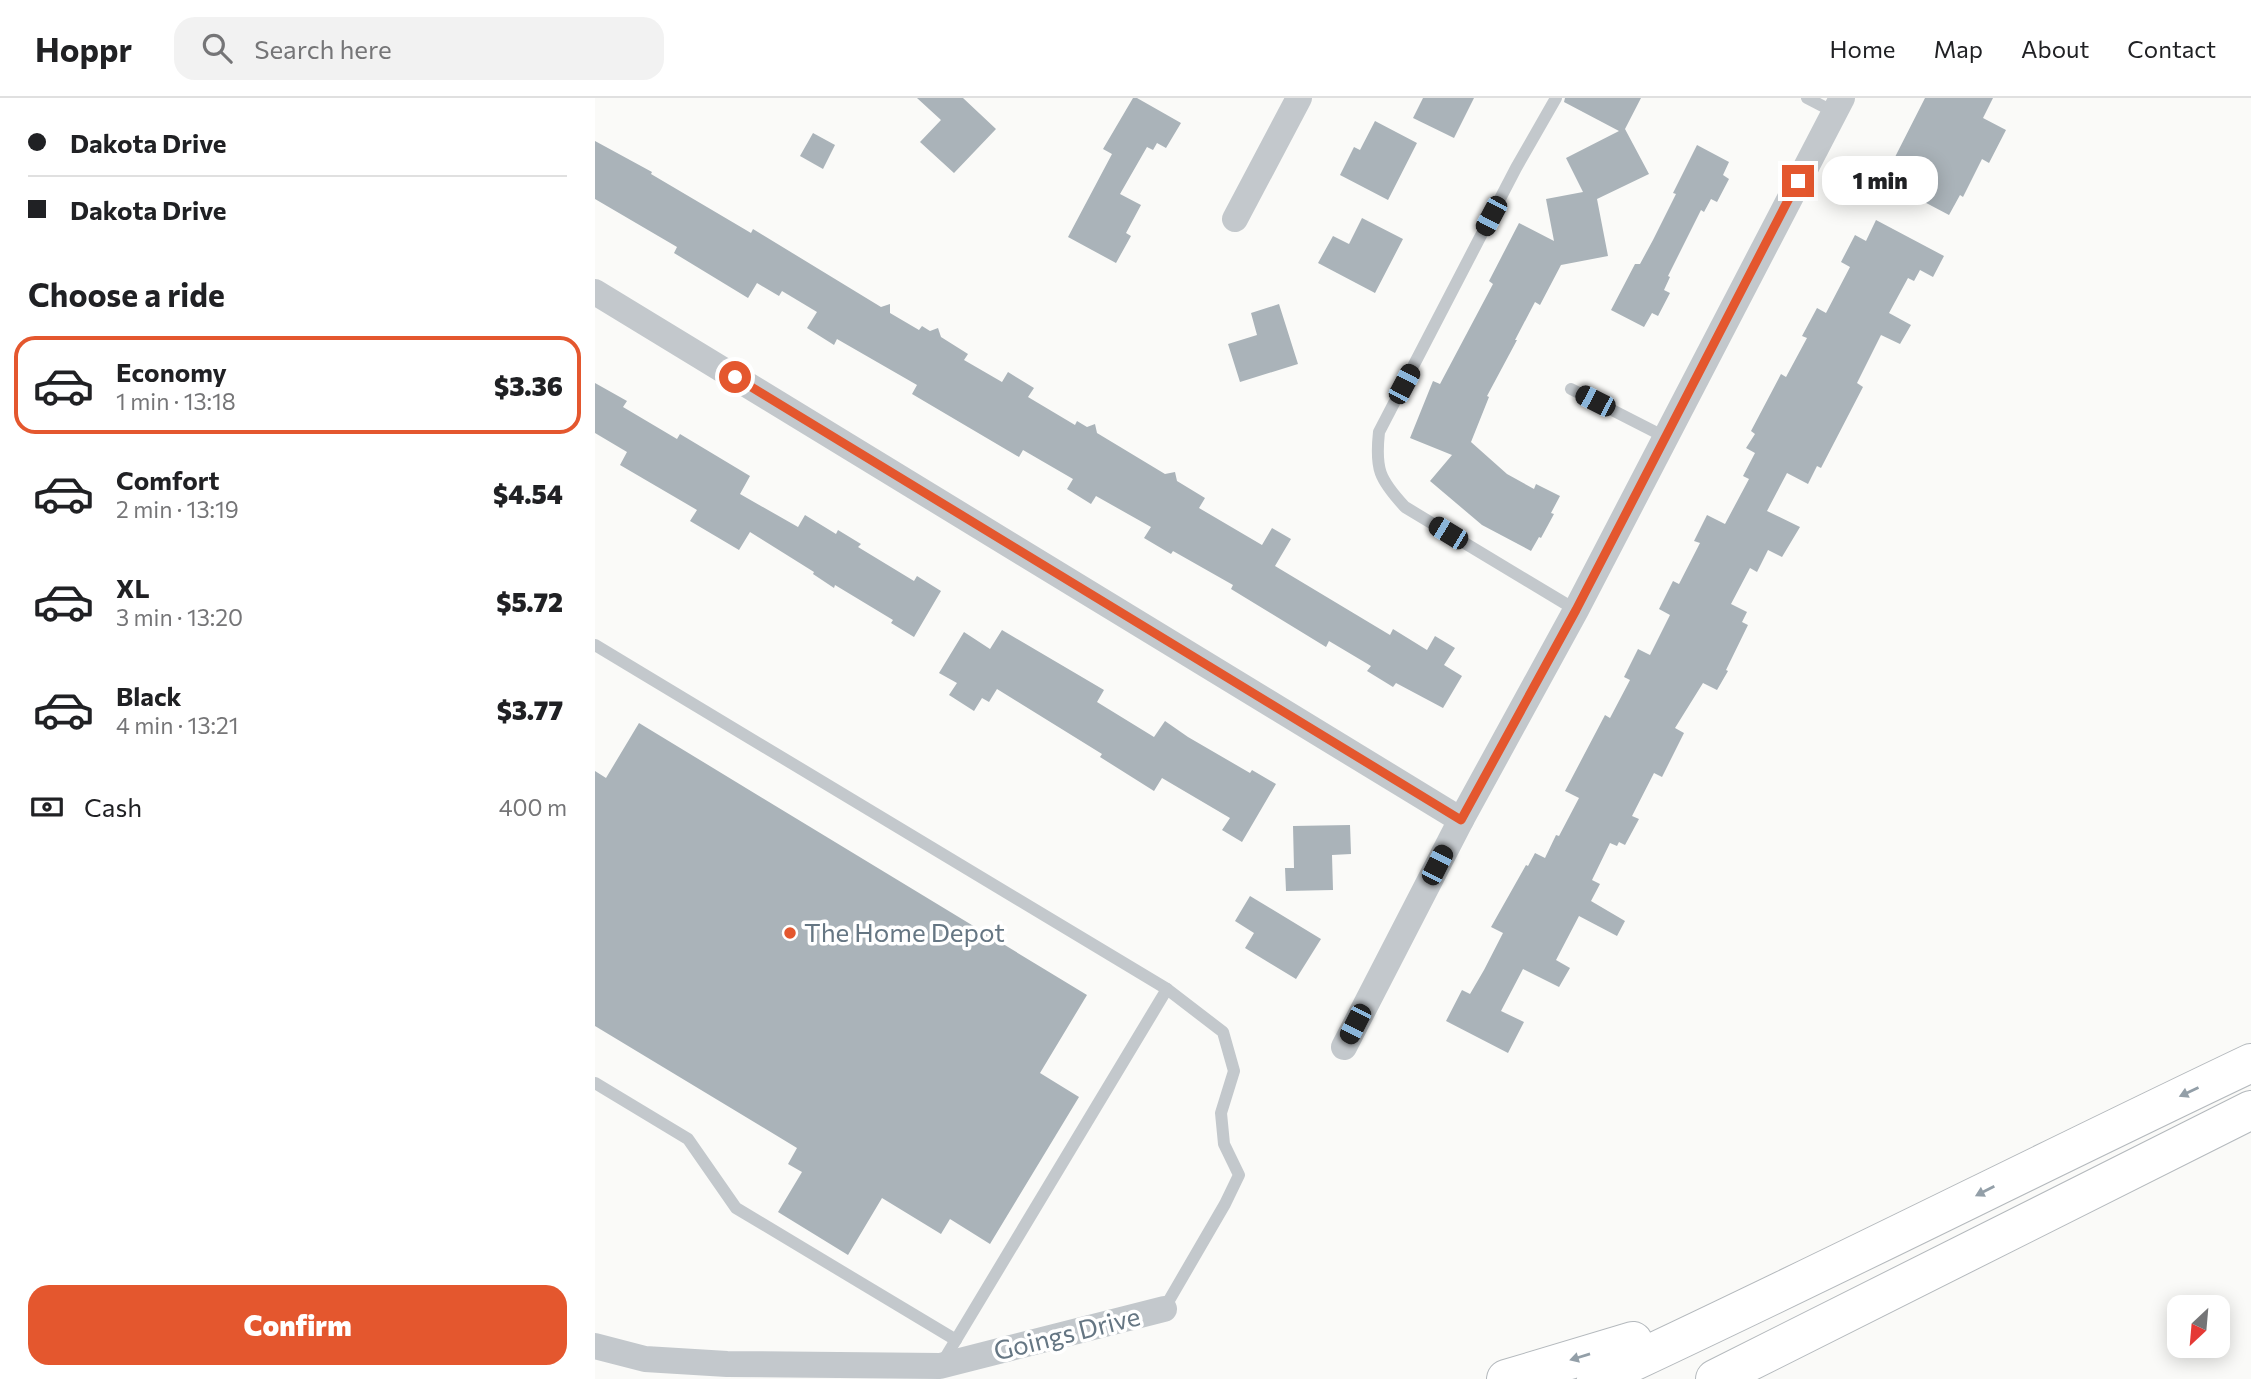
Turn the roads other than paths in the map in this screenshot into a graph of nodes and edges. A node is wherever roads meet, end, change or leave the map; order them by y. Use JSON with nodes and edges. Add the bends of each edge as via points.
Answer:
{"nodes":[{"id":1,"x":1299,"y":98,"type":"edge"},
{"id":2,"x":1556,"y":98,"type":"edge"},
{"id":3,"x":1807,"y":98,"type":"edge"},
{"id":4,"x":1838,"y":105,"type":"edge"},
{"id":5,"x":1235,"y":219,"type":"dead end"},
{"id":6,"x":595,"y":292,"type":"edge"},
{"id":7,"x":1571,"y":389,"type":"dead end"},
{"id":8,"x":1665,"y":437,"type":"junction"},
{"id":9,"x":1576,"y":610,"type":"junction"},
{"id":10,"x":595,"y":645,"type":"edge"},
{"id":11,"x":1461,"y":820,"type":"junction"},
{"id":12,"x":1167,"y":989,"type":"junction"},
{"id":13,"x":1343,"y":1047,"type":"dead end"},
{"id":14,"x":2251,"y":1063,"type":"edge"},
{"id":15,"x":595,"y":1083,"type":"edge"},
{"id":16,"x":2251,"y":1110,"type":"edge"},
{"id":17,"x":2251,"y":1122,"type":"edge"},
{"id":18,"x":1762,"y":1302,"type":"junction"},
{"id":19,"x":1164,"y":1309,"type":"joint"},
{"id":20,"x":956,"y":1340,"type":"junction"},
{"id":21,"x":595,"y":1346,"type":"edge"},
{"id":22,"x":940,"y":1366,"type":"junction"},
{"id":23,"x":1506,"y":1379,"type":"edge"},
{"id":24,"x":1596,"y":1379,"type":"edge"},
{"id":25,"x":1715,"y":1379,"type":"edge"},
{"id":26,"x":1768,"y":1379,"type":"edge"}],
"edges":[{"from":1,"to":5,"type":"street"},
{"from":2,"to":9,"type":"lane","via":[[1379,432],[1376,459],[1387,487],[1405,507]]},
{"from":3,"to":4,"type":"lane"},
{"from":4,"to":8,"type":"street"},
{"from":6,"to":11,"type":"street"},
{"from":7,"to":8,"type":"lane"},
{"from":8,"to":9,"type":"street"},
{"from":9,"to":11,"type":"street"},
{"from":10,"to":12,"type":"lane"},
{"from":11,"to":13,"type":"street"},
{"from":12,"to":19,"type":"lane","via":[[1223,1032],[1234,1071],[1221,1113],[1224,1144],[1239,1175]]},
{"from":12,"to":20,"type":"lane"},
{"from":14,"to":18,"type":"highway","one_way":true},
{"from":15,"to":20,"type":"lane","via":[[688,1139],[736,1208]]},
{"from":16,"to":25,"type":"highway"},
{"from":17,"to":26,"type":"highway"},
{"from":18,"to":23,"type":"highway","one_way":true},
{"from":18,"to":24,"type":"highway"},
{"from":19,"to":22,"type":"street","name":"Goings Drive"},
{"from":20,"to":22,"type":"lane"},
{"from":21,"to":22,"type":"street","name":"Goings Drive","via":[[645,1359],[727,1364]]}]}
